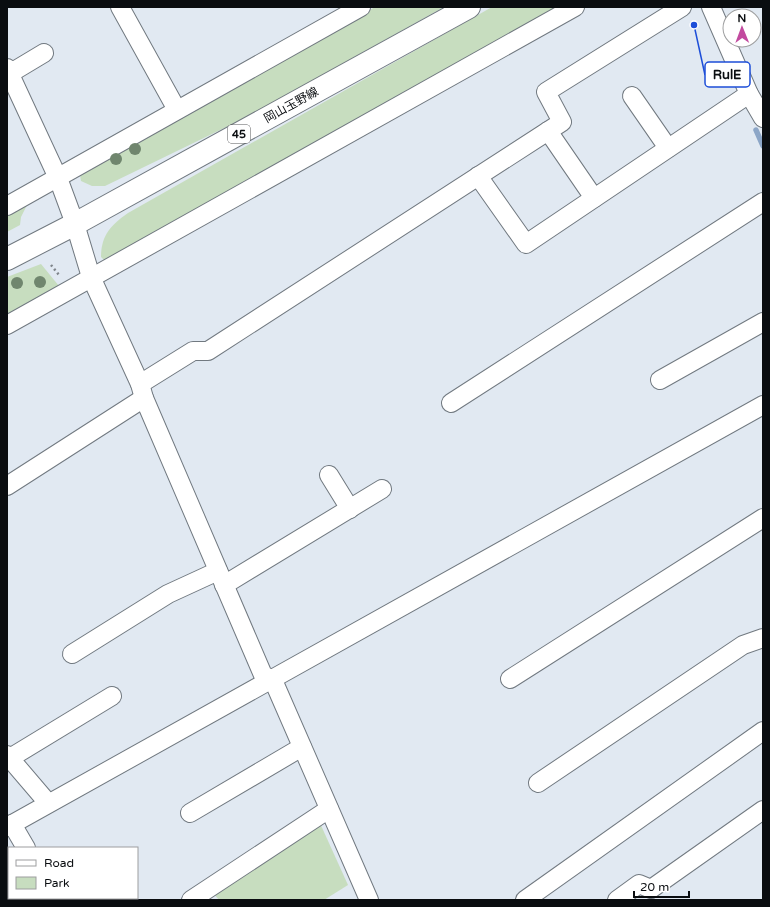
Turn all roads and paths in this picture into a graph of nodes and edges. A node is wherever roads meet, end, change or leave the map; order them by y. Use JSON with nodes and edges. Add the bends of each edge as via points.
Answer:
{"nodes":[{"id":1,"x":120,"y":7,"type":"edge"},
{"id":2,"x":361,"y":7,"type":"edge"},
{"id":3,"x":469,"y":7,"type":"edge"},
{"id":4,"x":575,"y":7,"type":"edge"},
{"id":5,"x":682,"y":7,"type":"edge"},
{"id":6,"x":711,"y":7,"type":"edge"},
{"id":7,"x":44,"y":53,"type":"dead end"},
{"id":8,"x":9,"y":77,"type":"edge"},
{"id":9,"x":750,"y":94,"type":"junction"},
{"id":10,"x":632,"y":96,"type":"dead end"},
{"id":11,"x":177,"y":110,"type":"junction"},
{"id":12,"x":763,"y":118,"type":"edge"},
{"id":13,"x":548,"y":131,"type":"junction"},
{"id":14,"x":668,"y":148,"type":"junction"},
{"id":15,"x":478,"y":176,"type":"junction"},
{"id":16,"x":58,"y":178,"type":"junction"},
{"id":17,"x":594,"y":198,"type":"junction"},
{"id":18,"x":763,"y":202,"type":"edge"},
{"id":19,"x":7,"y":206,"type":"edge"},
{"id":20,"x":76,"y":224,"type":"junction"},
{"id":21,"x":7,"y":259,"type":"edge"},
{"id":22,"x":91,"y":277,"type":"junction"},
{"id":23,"x":763,"y":322,"type":"edge"},
{"id":24,"x":7,"y":325,"type":"edge"},
{"id":25,"x":660,"y":380,"type":"dead end"},
{"id":26,"x":142,"y":391,"type":"junction"},
{"id":27,"x":451,"y":403,"type":"dead end"},
{"id":28,"x":763,"y":405,"type":"edge"},
{"id":29,"x":329,"y":475,"type":"dead end"},
{"id":30,"x":7,"y":486,"type":"edge"},
{"id":31,"x":382,"y":490,"type":"dead end"},
{"id":32,"x":350,"y":508,"type":"junction"},
{"id":33,"x":763,"y":518,"type":"edge"},
{"id":34,"x":221,"y":578,"type":"junction"},
{"id":35,"x":763,"y":638,"type":"edge"},
{"id":36,"x":72,"y":654,"type":"dead end"},
{"id":37,"x":510,"y":679,"type":"dead end"},
{"id":38,"x":273,"y":680,"type":"junction"},
{"id":39,"x":112,"y":696,"type":"dead end"},
{"id":40,"x":763,"y":731,"type":"edge"},
{"id":41,"x":297,"y":751,"type":"junction"},
{"id":42,"x":9,"y":757,"type":"edge"},
{"id":43,"x":538,"y":783,"type":"dead end"},
{"id":44,"x":48,"y":803,"type":"junction"},
{"id":45,"x":763,"y":810,"type":"edge"},
{"id":46,"x":324,"y":811,"type":"junction"},
{"id":47,"x":190,"y":813,"type":"dead end"},
{"id":48,"x":16,"y":832,"type":"edge"},
{"id":49,"x":191,"y":900,"type":"edge"},
{"id":50,"x":369,"y":900,"type":"edge"},
{"id":51,"x":526,"y":900,"type":"edge"},
{"id":52,"x":617,"y":900,"type":"edge"}],
"edges":[{"from":1,"to":11,"type":"street"},
{"from":2,"to":11,"type":"street"},
{"from":3,"to":20,"type":"main road","name":"岡山玉野線","number":"45"},
{"from":4,"to":22,"type":"street"},
{"from":5,"to":13,"type":"street","via":[[546,92],[562,122]]},
{"from":6,"to":9,"type":"street"},
{"from":7,"to":8,"type":"street"},
{"from":8,"to":16,"type":"street"},
{"from":9,"to":12,"type":"street"},
{"from":9,"to":14,"type":"street"},
{"from":10,"to":14,"type":"street"},
{"from":11,"to":16,"type":"street"},
{"from":13,"to":15,"type":"street"},
{"from":13,"to":17,"type":"street"},
{"from":14,"to":17,"type":"street"},
{"from":15,"to":17,"type":"street","via":[[526,244]]},
{"from":15,"to":26,"type":"street","via":[[208,351],[193,351]]},
{"from":16,"to":19,"type":"street"},
{"from":16,"to":20,"type":"street"},
{"from":18,"to":27,"type":"street"},
{"from":20,"to":21,"type":"main road","name":"岡山玉野線","number":"45"},
{"from":20,"to":22,"type":"street"},
{"from":22,"to":24,"type":"street"},
{"from":22,"to":26,"type":"street"},
{"from":23,"to":25,"type":"street"},
{"from":26,"to":30,"type":"street"},
{"from":26,"to":34,"type":"street"},
{"from":28,"to":38,"type":"street"},
{"from":29,"to":32,"type":"street"},
{"from":31,"to":32,"type":"street"},
{"from":32,"to":34,"type":"street"},
{"from":33,"to":37,"type":"street"},
{"from":34,"to":36,"type":"street","via":[[168,594]]},
{"from":34,"to":38,"type":"street","via":[[263,675]]},
{"from":35,"to":43,"type":"street","via":[[743,646]]},
{"from":38,"to":41,"type":"street"},
{"from":38,"to":44,"type":"street"},
{"from":39,"to":42,"type":"street"},
{"from":40,"to":51,"type":"street"},
{"from":41,"to":46,"type":"street"},
{"from":41,"to":47,"type":"street"},
{"from":42,"to":44,"type":"street"},
{"from":44,"to":48,"type":"street"},
{"from":45,"to":52,"type":"street","via":[[651,889],[639,884]]},
{"from":46,"to":49,"type":"street"},
{"from":46,"to":50,"type":"street"}]}
